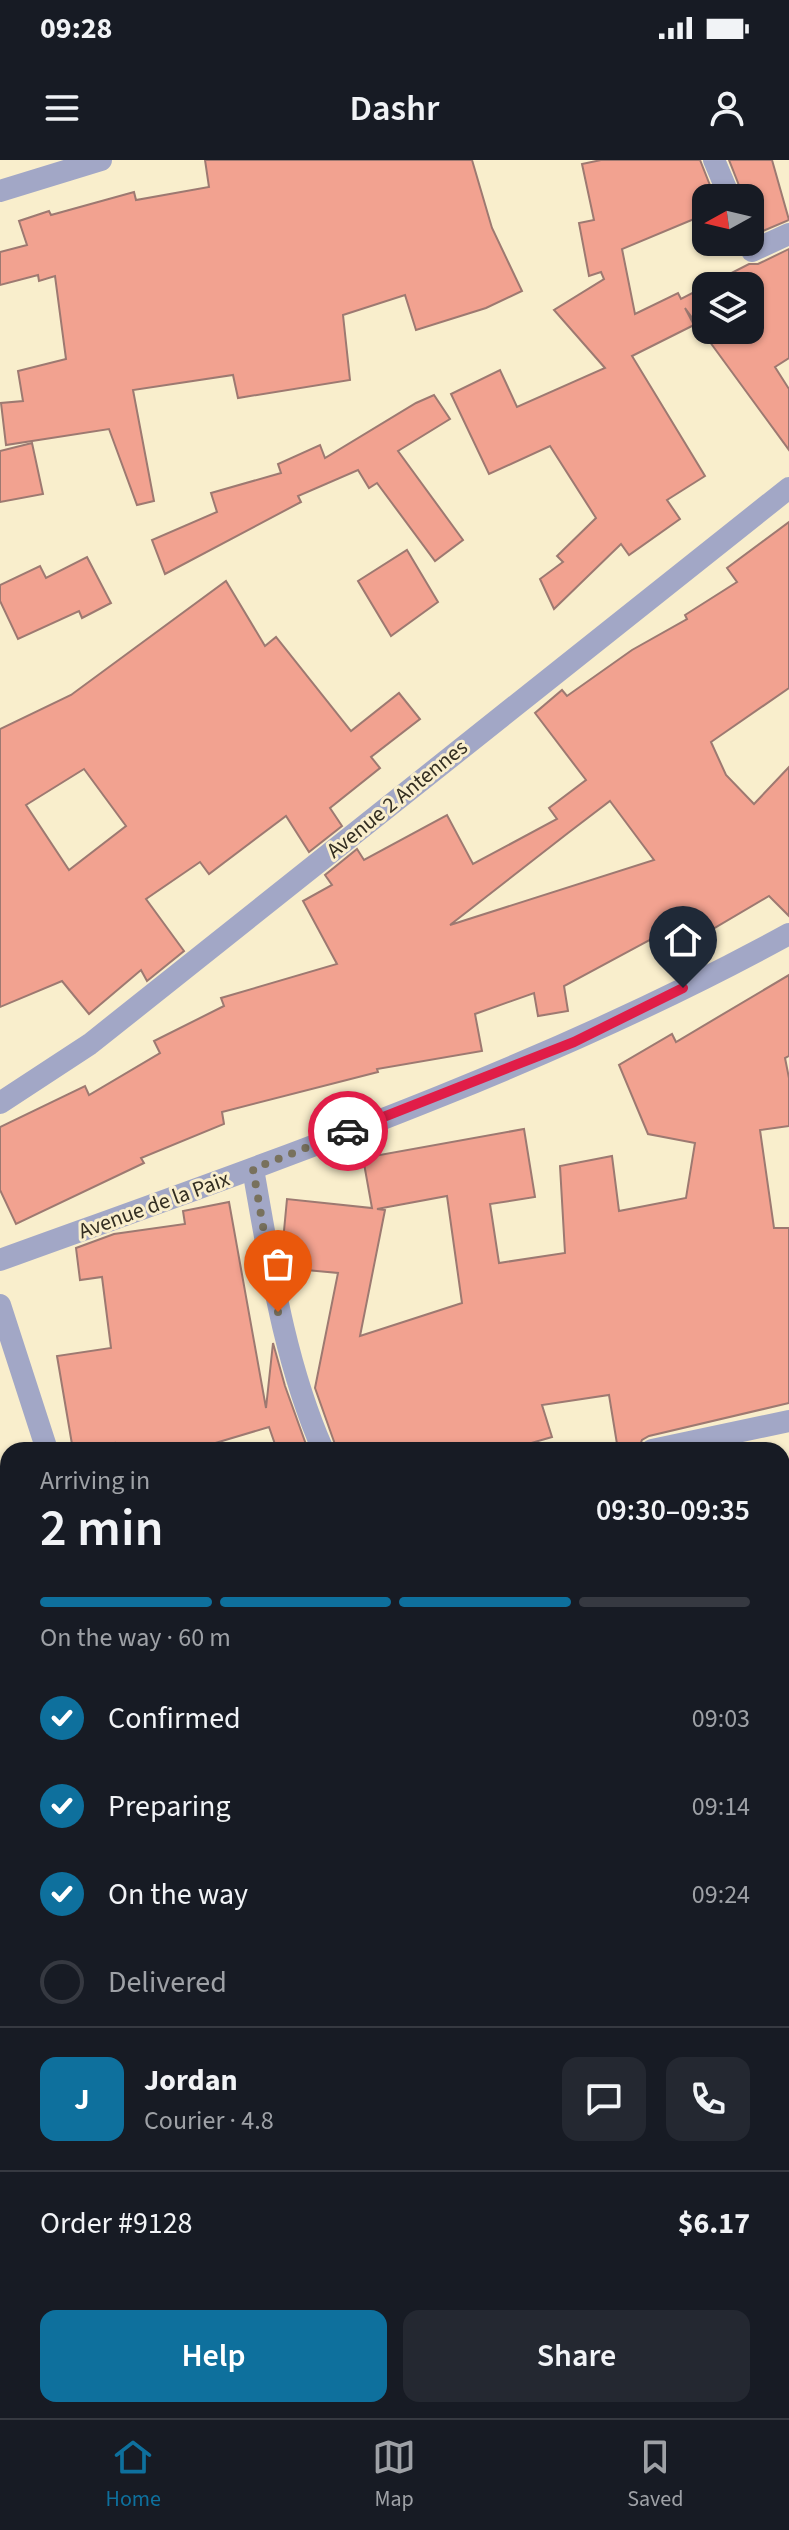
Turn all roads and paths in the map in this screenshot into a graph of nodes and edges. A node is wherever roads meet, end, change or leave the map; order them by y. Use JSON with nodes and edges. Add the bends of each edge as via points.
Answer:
{"nodes":[{"id":1,"x":101,"y":160,"type":"edge"},
{"id":2,"x":714,"y":160,"type":"edge"},
{"id":3,"x":56,"y":167,"type":"edge"},
{"id":4,"x":724,"y":184,"type":"edge"},
{"id":5,"x":0,"y":191,"type":"edge"},
{"id":6,"x":789,"y":234,"type":"edge"},
{"id":7,"x":764,"y":245,"type":"edge"},
{"id":8,"x":789,"y":488,"type":"edge"},
{"id":9,"x":789,"y":934,"type":"edge"},
{"id":10,"x":0,"y":1103,"type":"edge"},
{"id":11,"x":253,"y":1169,"type":"junction"},
{"id":12,"x":0,"y":1260,"type":"edge"},
{"id":13,"x":0,"y":1305,"type":"edge"},
{"id":14,"x":789,"y":1421,"type":"edge"},
{"id":15,"x":44,"y":1442,"type":"edge"},
{"id":16,"x":319,"y":1442,"type":"edge"},
{"id":17,"x":690,"y":1442,"type":"edge"}],
"edges":[{"from":1,"to":3,"type":"street"},
{"from":2,"to":4,"type":"street"},
{"from":3,"to":5,"type":"street"},
{"from":6,"to":7,"type":"street"},
{"from":8,"to":10,"type":"street","name":"Avenue 2 Antennes","via":[[90,1044]]},
{"from":9,"to":11,"type":"street","name":"Avenue de la Paix","via":[[574,1042]]},
{"from":11,"to":12,"type":"street","name":"Avenue de la Paix"},
{"from":11,"to":16,"type":"street","via":[[278,1312]]},
{"from":13,"to":15,"type":"street"},
{"from":14,"to":17,"type":"street"}]}
